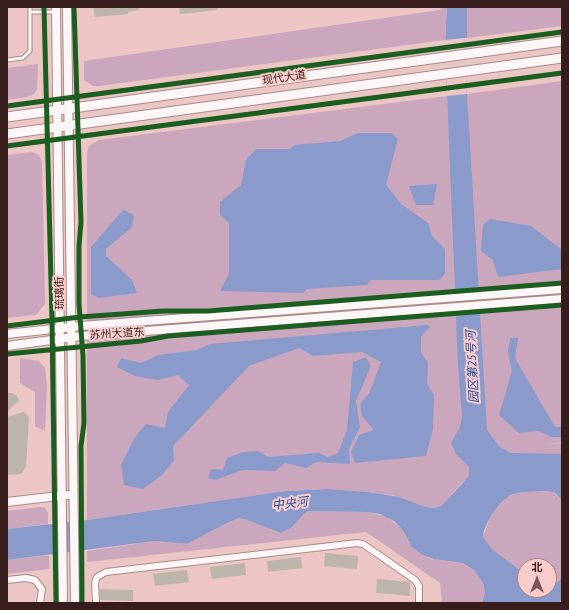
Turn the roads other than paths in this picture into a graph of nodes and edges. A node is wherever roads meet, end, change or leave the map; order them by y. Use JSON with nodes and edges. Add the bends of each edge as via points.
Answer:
{"nodes":[{"id":1,"x":30,"y":7,"type":"edge"},
{"id":2,"x":67,"y":7,"type":"edge"},
{"id":3,"x":56,"y":10,"type":"edge"},
{"id":4,"x":31,"y":12,"type":"junction"},
{"id":5,"x":562,"y":41,"type":"edge"},
{"id":6,"x":562,"y":58,"type":"edge"},
{"id":7,"x":7,"y":60,"type":"edge"},
{"id":8,"x":68,"y":108,"type":"junction"},
{"id":9,"x":57,"y":110,"type":"junction"},
{"id":10,"x":7,"y":117,"type":"edge"},
{"id":11,"x":68,"y":124,"type":"junction"},
{"id":12,"x":57,"y":126,"type":"junction"},
{"id":13,"x":7,"y":134,"type":"edge"},
{"id":14,"x":562,"y":290,"type":"edge"},
{"id":15,"x":562,"y":299,"type":"edge"},
{"id":16,"x":60,"y":328,"type":"junction"},
{"id":17,"x":71,"y":328,"type":"junction"},
{"id":18,"x":7,"y":334,"type":"edge"},
{"id":19,"x":71,"y":337,"type":"junction"},
{"id":20,"x":60,"y":338,"type":"junction"},
{"id":21,"x":7,"y":346,"type":"edge"},
{"id":22,"x":74,"y":495,"type":"junction"},
{"id":23,"x":63,"y":496,"type":"junction"},
{"id":24,"x":7,"y":502,"type":"edge"},
{"id":25,"x":7,"y":580,"type":"edge"},
{"id":26,"x":40,"y":603,"type":"edge"},
{"id":27,"x":64,"y":603,"type":"edge"},
{"id":28,"x":75,"y":603,"type":"edge"},
{"id":29,"x":96,"y":603,"type":"edge"},
{"id":30,"x":419,"y":603,"type":"edge"}],
"edges":[{"from":1,"to":4,"type":"lane"},
{"from":2,"to":8,"type":"main road","name":"琉璃街"},
{"from":3,"to":4,"type":"lane"},
{"from":3,"to":9,"type":"main road","name":"琉璃街"},
{"from":4,"to":7,"type":"lane","via":[[30,51],[23,58]]},
{"from":5,"to":8,"type":"main road","name":"现代大道"},
{"from":6,"to":11,"type":"main road","name":"现代大道"},
{"from":8,"to":9,"type":"main road","name":"现代大道"},
{"from":8,"to":11,"type":"main road","name":"琉璃街"},
{"from":9,"to":10,"type":"main road","name":"现代大道"},
{"from":9,"to":12,"type":"main road","name":"琉璃街"},
{"from":11,"to":12,"type":"main road","name":"现代大道"},
{"from":11,"to":17,"type":"main road","name":"琉璃街"},
{"from":12,"to":13,"type":"main road","name":"现代大道"},
{"from":12,"to":16,"type":"main road","name":"琉璃街"},
{"from":14,"to":17,"type":"main road","name":"苏州大道东"},
{"from":15,"to":19,"type":"main road","name":"苏州大道东"},
{"from":16,"to":17,"type":"main road","name":"苏州大道东"},
{"from":16,"to":18,"type":"main road","name":"苏州大道东"},
{"from":16,"to":20,"type":"main road","name":"琉璃街"},
{"from":17,"to":19,"type":"main road","name":"琉璃街"},
{"from":19,"to":20,"type":"main road","name":"苏州大道东"},
{"from":19,"to":22,"type":"main road","name":"琉璃街"},
{"from":20,"to":21,"type":"main road","name":"苏州大道东"},
{"from":20,"to":23,"type":"main road","name":"琉璃街"},
{"from":22,"to":23,"type":"main road"},
{"from":22,"to":28,"type":"main road","name":"琉璃街"},
{"from":23,"to":24,"type":"main road"},
{"from":23,"to":27,"type":"main road","name":"琉璃街"},
{"from":25,"to":26,"type":"street","via":[[36,580],[42,589]]},
{"from":29,"to":30,"type":"street","via":[[95,583],[97,578],[106,572],[357,543],[363,544],[415,580]]}]}
